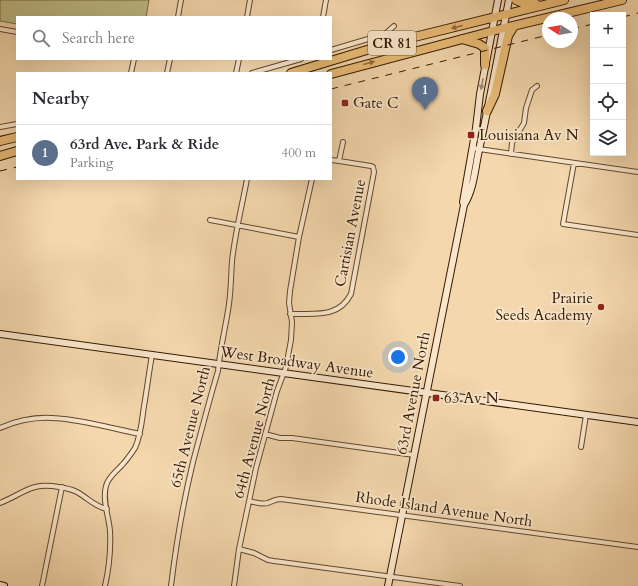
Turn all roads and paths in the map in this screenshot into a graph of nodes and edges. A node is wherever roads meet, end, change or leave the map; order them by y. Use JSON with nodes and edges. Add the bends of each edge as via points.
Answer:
{"nodes":[{"id":1,"x":181,"y":0,"type":"edge"},
{"id":2,"x":250,"y":0,"type":"edge"},
{"id":3,"x":326,"y":0,"type":"edge"},
{"id":4,"x":498,"y":0,"type":"edge"},
{"id":5,"x":509,"y":0,"type":"edge"},
{"id":6,"x":516,"y":0,"type":"edge"},
{"id":7,"x":564,"y":0,"type":"edge"},
{"id":8,"x":622,"y":0,"type":"edge"},
{"id":9,"x":543,"y":5,"type":"junction"},
{"id":10,"x":506,"y":15,"type":"junction"},
{"id":11,"x":178,"y":16,"type":"edge"},
{"id":12,"x":247,"y":16,"type":"edge"},
{"id":13,"x":323,"y":16,"type":"edge"},
{"id":14,"x":495,"y":17,"type":"junction"},
{"id":15,"x":394,"y":26,"type":"dead end"},
{"id":16,"x":514,"y":26,"type":"junction"},
{"id":17,"x":504,"y":28,"type":"junction"},
{"id":18,"x":0,"y":29,"type":"edge"},
{"id":19,"x":16,"y":32,"type":"edge"},
{"id":20,"x":492,"y":32,"type":"junction"},
{"id":21,"x":461,"y":39,"type":"junction"},
{"id":22,"x":332,"y":50,"type":"edge"},
{"id":23,"x":134,"y":60,"type":"edge"},
{"id":24,"x":170,"y":60,"type":"edge"},
{"id":25,"x":239,"y":60,"type":"edge"},
{"id":26,"x":298,"y":60,"type":"edge"},
{"id":27,"x":485,"y":65,"type":"junction"},
{"id":28,"x":131,"y":72,"type":"edge"},
{"id":29,"x":167,"y":72,"type":"edge"},
{"id":30,"x":236,"y":72,"type":"edge"},
{"id":31,"x":256,"y":72,"type":"edge"},
{"id":32,"x":294,"y":72,"type":"edge"},
{"id":33,"x":332,"y":74,"type":"edge"},
{"id":34,"x":537,"y":86,"type":"dead end"},
{"id":35,"x":487,"y":111,"type":"junction"},
{"id":36,"x":16,"y":124,"type":"edge"},
{"id":37,"x":0,"y":128,"type":"edge"},
{"id":38,"x":16,"y":137,"type":"edge"},
{"id":39,"x":0,"y":141,"type":"edge"},
{"id":40,"x":343,"y":142,"type":"dead end"},
{"id":41,"x":476,"y":149,"type":"junction"},
{"id":42,"x":16,"y":151,"type":"edge"},
{"id":43,"x":511,"y":154,"type":"junction"},
{"id":44,"x":0,"y":156,"type":"edge"},
{"id":45,"x":332,"y":160,"type":"edge"},
{"id":46,"x":339,"y":161,"type":"junction"},
{"id":47,"x":574,"y":163,"type":"junction"},
{"id":48,"x":638,"y":172,"type":"edge"},
{"id":49,"x":247,"y":180,"type":"edge"},
{"id":50,"x":312,"y":180,"type":"edge"},
{"id":51,"x":210,"y":220,"type":"dead end"},
{"id":52,"x":238,"y":225,"type":"junction"},
{"id":53,"x":638,"y":235,"type":"edge"},
{"id":54,"x":299,"y":237,"type":"junction"},
{"id":55,"x":290,"y":314,"type":"junction"},
{"id":56,"x":0,"y":334,"type":"edge"},
{"id":57,"x":152,"y":355,"type":"junction"},
{"id":58,"x":218,"y":364,"type":"junction"},
{"id":59,"x":284,"y":373,"type":"junction"},
{"id":60,"x":426,"y":393,"type":"junction"},
{"id":61,"x":586,"y":415,"type":"junction"},
{"id":62,"x":638,"y":422,"type":"edge"},
{"id":63,"x":0,"y":428,"type":"edge"},
{"id":64,"x":140,"y":434,"type":"junction"},
{"id":65,"x":264,"y":434,"type":"junction"},
{"id":66,"x":581,"y":447,"type":"dead end"},
{"id":67,"x":414,"y":455,"type":"junction"},
{"id":68,"x":62,"y":487,"type":"junction"},
{"id":69,"x":248,"y":501,"type":"junction"},
{"id":70,"x":0,"y":502,"type":"edge"},
{"id":71,"x":107,"y":509,"type":"junction"},
{"id":72,"x":402,"y":516,"type":"junction"},
{"id":73,"x":638,"y":547,"type":"edge"},
{"id":74,"x":239,"y":549,"type":"junction"},
{"id":75,"x":390,"y":577,"type":"junction"},
{"id":76,"x":0,"y":585,"type":"edge"},
{"id":77,"x":4,"y":586,"type":"edge"},
{"id":78,"x":42,"y":586,"type":"edge"},
{"id":79,"x":105,"y":586,"type":"edge"},
{"id":80,"x":171,"y":586,"type":"edge"},
{"id":81,"x":234,"y":586,"type":"edge"},
{"id":82,"x":388,"y":586,"type":"edge"},
{"id":83,"x":460,"y":586,"type":"edge"}],
"edges":[{"from":1,"to":11,"type":"street"},
{"from":2,"to":12,"type":"street"},
{"from":3,"to":13,"type":"street"},
{"from":4,"to":14,"type":"street","name":"63rd Avenue North"},
{"from":5,"to":10,"type":"street","name":"63rd Avenue North"},
{"from":6,"to":9,"type":"highway","via":[[525,4]]},
{"from":7,"to":9,"type":"highway","number":"CR 81"},
{"from":8,"to":16,"type":"highway","number":"CR 81"},
{"from":9,"to":10,"type":"highway","number":"CR 81"},
{"from":10,"to":14,"type":"highway","number":"CR 81"},
{"from":10,"to":17,"type":"street","name":"63rd Avenue North"},
{"from":14,"to":20,"type":"street","name":"63rd Avenue North"},
{"from":14,"to":32,"type":"highway","number":"CR 81","one_way":true,"via":[[390,43]]},
{"from":15,"to":22,"type":"street","via":[[385,34]]},
{"from":16,"to":17,"type":"highway","number":"CR 81"},
{"from":16,"to":35,"type":"highway","via":[[508,36],[495,94]]},
{"from":17,"to":20,"type":"highway","number":"CR 81"},
{"from":17,"to":35,"type":"street","name":"63rd Avenue North"},
{"from":18,"to":19,"type":"street"},
{"from":20,"to":21,"type":"highway","number":"CR 81"},
{"from":20,"to":27,"type":"street","name":"63rd Avenue North"},
{"from":21,"to":27,"type":"highway","via":[[485,48]]},
{"from":33,"to":21,"type":"highway","number":"CR 81","one_way":true},
{"from":23,"to":28,"type":"street"},
{"from":24,"to":29,"type":"street"},
{"from":25,"to":30,"type":"street"},
{"from":26,"to":31,"type":"street"},
{"from":27,"to":41,"type":"street","name":"63rd Avenue North","one_way":true,"via":[[476,128]]},
{"from":34,"to":43,"type":"street","via":[[532,90],[524,123],[512,143]]},
{"from":35,"to":41,"type":"street","name":"63rd Avenue North"},
{"from":36,"to":37,"type":"street"},
{"from":38,"to":39,"type":"highway"},
{"from":40,"to":46,"type":"street"},
{"from":41,"to":43,"type":"street"},
{"from":41,"to":60,"type":"street","name":"63rd Avenue North","via":[[463,202]]},
{"from":42,"to":44,"type":"highway"},
{"from":43,"to":47,"type":"street"},
{"from":45,"to":46,"type":"street"},
{"from":46,"to":55,"type":"street","name":"Cartisian Avenue","via":[[371,166],[374,172],[351,294],[342,306],[330,312]]},
{"from":47,"to":48,"type":"street"},
{"from":47,"to":53,"type":"street","via":[[563,224]]},
{"from":49,"to":52,"type":"street","name":"65th Avenue North"},
{"from":50,"to":54,"type":"street","name":"64th Avenue North"},
{"from":51,"to":52,"type":"street"},
{"from":52,"to":54,"type":"street"},
{"from":52,"to":58,"type":"street","name":"65th Avenue North","via":[[232,260],[229,306]]},
{"from":54,"to":55,"type":"street","name":"64th Avenue North","via":[[290,291]]},
{"from":55,"to":59,"type":"street","name":"64th Avenue North","via":[[292,333]]},
{"from":56,"to":57,"type":"street","name":"West Broadway Avenue"},
{"from":57,"to":58,"type":"street","name":"West Broadway Avenue"},
{"from":57,"to":64,"type":"street"},
{"from":58,"to":59,"type":"street","name":"West Broadway Avenue"},
{"from":58,"to":80,"type":"street","name":"65th Avenue North","via":[[191,471]]},
{"from":59,"to":60,"type":"street","name":"West Broadway Avenue"},
{"from":59,"to":65,"type":"street","name":"64th Avenue North"},
{"from":60,"to":61,"type":"street","name":"West Broadway Avenue"},
{"from":60,"to":67,"type":"street","name":"63rd Avenue North"},
{"from":61,"to":62,"type":"street","name":"West Broadway Avenue"},
{"from":61,"to":66,"type":"street"},
{"from":63,"to":64,"type":"street","via":[[31,418],[58,418]]},
{"from":64,"to":71,"type":"street","via":[[130,456],[107,481],[104,494]]},
{"from":65,"to":67,"type":"street"},
{"from":65,"to":69,"type":"street","name":"64th Avenue North"},
{"from":67,"to":72,"type":"street","name":"63rd Avenue North"},
{"from":68,"to":70,"type":"street","via":[[48,485],[31,488]]},
{"from":68,"to":71,"type":"street","via":[[74,490],[100,508]]},
{"from":68,"to":78,"type":"street"},
{"from":69,"to":72,"type":"street","name":"Rhode Island Avenue North","via":[[262,504],[281,499]]},
{"from":69,"to":74,"type":"street","name":"64th Avenue North"},
{"from":71,"to":79,"type":"street","via":[[110,546]]},
{"from":72,"to":73,"type":"street","name":"Rhode Island Avenue North"},
{"from":72,"to":75,"type":"street","name":"63rd Avenue North"},
{"from":74,"to":75,"type":"street","via":[[268,560]]},
{"from":74,"to":81,"type":"street","name":"64th Avenue North"},
{"from":75,"to":82,"type":"street","name":"63rd Avenue North"},
{"from":75,"to":83,"type":"street"},
{"from":76,"to":77,"type":"street"}]}
